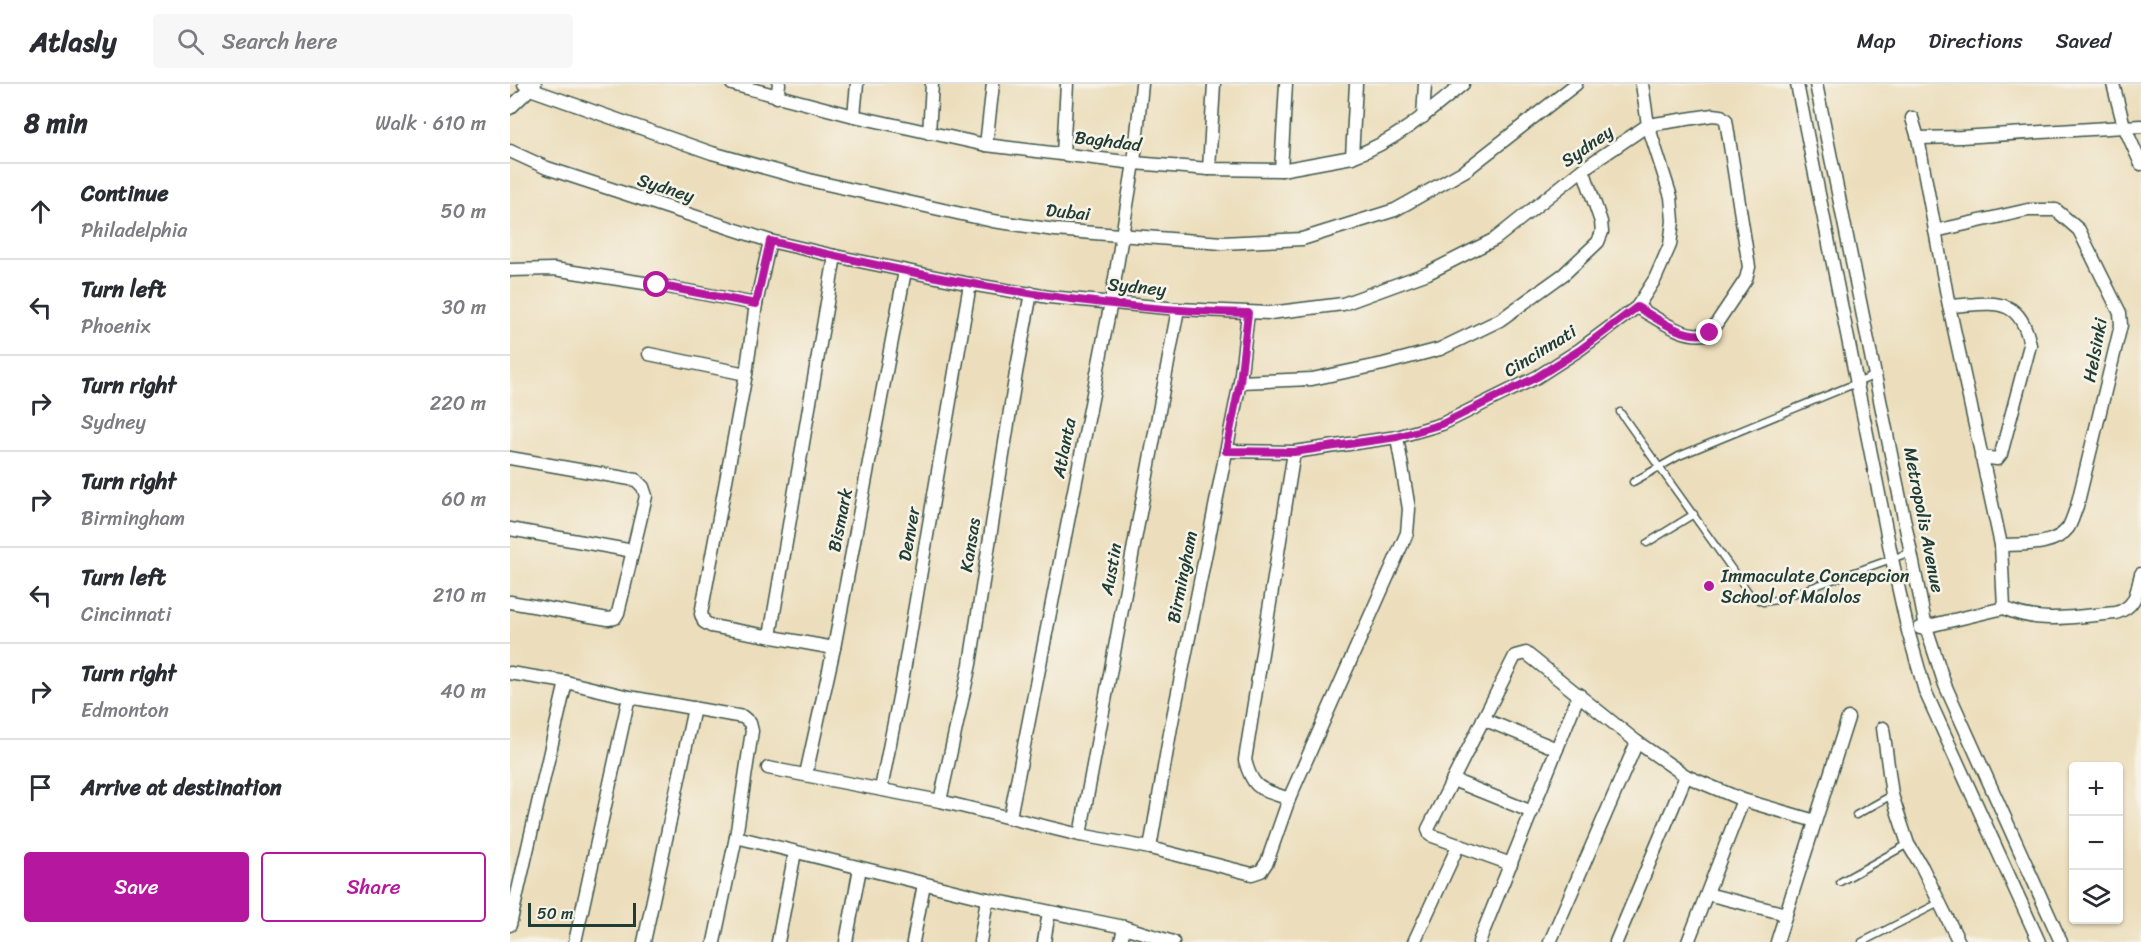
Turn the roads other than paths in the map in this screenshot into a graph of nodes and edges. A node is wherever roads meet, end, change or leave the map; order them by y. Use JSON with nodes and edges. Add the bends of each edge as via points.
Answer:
{"nodes":[{"id":1,"x":732,"y":84,"type":"edge"},
{"id":2,"x":856,"y":84,"type":"edge"},
{"id":3,"x":932,"y":84,"type":"edge"},
{"id":4,"x":993,"y":84,"type":"edge"},
{"id":5,"x":1067,"y":84,"type":"edge"},
{"id":6,"x":1142,"y":84,"type":"edge"},
{"id":7,"x":1214,"y":84,"type":"edge"},
{"id":8,"x":1286,"y":84,"type":"edge"},
{"id":9,"x":1356,"y":84,"type":"edge"},
{"id":10,"x":1425,"y":84,"type":"edge"},
{"id":11,"x":1463,"y":84,"type":"edge"},
{"id":12,"x":1576,"y":84,"type":"edge"},
{"id":13,"x":1642,"y":84,"type":"edge"},
{"id":14,"x":1797,"y":84,"type":"edge"},
{"id":15,"x":1816,"y":84,"type":"edge"},
{"id":16,"x":2113,"y":84,"type":"edge"},
{"id":17,"x":530,"y":86,"type":"edge"},
{"id":18,"x":778,"y":90,"type":"edge"},
{"id":19,"x":510,"y":108,"type":"edge"},
{"id":20,"x":854,"y":116,"type":"junction"},
{"id":21,"x":1423,"y":117,"type":"junction"},
{"id":22,"x":1912,"y":118,"type":"dead end"},
{"id":23,"x":1648,"y":125,"type":"junction"},
{"id":24,"x":2124,"y":126,"type":"junction"},
{"id":25,"x":2141,"y":126,"type":"edge"},
{"id":26,"x":930,"y":134,"type":"junction"},
{"id":27,"x":1918,"y":138,"type":"junction"},
{"id":28,"x":986,"y":145,"type":"junction"},
{"id":29,"x":510,"y":152,"type":"edge"},
{"id":30,"x":1063,"y":154,"type":"junction"},
{"id":31,"x":1352,"y":157,"type":"junction"},
{"id":32,"x":1134,"y":163,"type":"junction"},
{"id":33,"x":2141,"y":164,"type":"edge"},
{"id":34,"x":1209,"y":169,"type":"junction"},
{"id":35,"x":1281,"y":170,"type":"junction"},
{"id":36,"x":1584,"y":170,"type":"junction"},
{"id":37,"x":1935,"y":231,"type":"junction"},
{"id":38,"x":1122,"y":236,"type":"junction"},
{"id":39,"x":770,"y":241,"type":"junction"},
{"id":40,"x":835,"y":256,"type":"junction"},
{"id":41,"x":510,"y":270,"type":"edge"},
{"id":42,"x":905,"y":271,"type":"junction"},
{"id":43,"x":970,"y":284,"type":"junction"},
{"id":44,"x":1031,"y":293,"type":"junction"},
{"id":45,"x":1111,"y":302,"type":"junction"},
{"id":46,"x":756,"y":304,"type":"junction"},
{"id":47,"x":1949,"y":306,"type":"junction"},
{"id":48,"x":1637,"y":307,"type":"junction"},
{"id":49,"x":1178,"y":309,"type":"junction"},
{"id":50,"x":1248,"y":313,"type":"junction"},
{"id":51,"x":649,"y":354,"type":"dead end"},
{"id":52,"x":746,"y":374,"type":"junction"},
{"id":53,"x":1876,"y":375,"type":"junction"},
{"id":54,"x":1240,"y":382,"type":"junction"},
{"id":55,"x":1857,"y":383,"type":"junction"},
{"id":56,"x":1620,"y":412,"type":"dead end"},
{"id":57,"x":1397,"y":437,"type":"junction"},
{"id":58,"x":1226,"y":451,"type":"junction"},
{"id":59,"x":1294,"y":452,"type":"junction"},
{"id":60,"x":1981,"y":457,"type":"junction"},
{"id":61,"x":510,"y":458,"type":"edge"},
{"id":62,"x":1659,"y":467,"type":"junction"},
{"id":63,"x":1633,"y":482,"type":"dead end"},
{"id":64,"x":1694,"y":514,"type":"junction"},
{"id":65,"x":510,"y":529,"type":"edge"},
{"id":66,"x":1647,"y":543,"type":"dead end"},
{"id":67,"x":2001,"y":545,"type":"junction"},
{"id":68,"x":633,"y":551,"type":"junction"},
{"id":69,"x":1912,"y":552,"type":"junction"},
{"id":70,"x":1892,"y":559,"type":"junction"},
{"id":71,"x":2141,"y":574,"type":"edge"},
{"id":72,"x":510,"y":602,"type":"edge"},
{"id":73,"x":2004,"y":608,"type":"junction"},
{"id":74,"x":1926,"y":627,"type":"junction"},
{"id":75,"x":1908,"y":631,"type":"junction"},
{"id":76,"x":770,"y":636,"type":"junction"},
{"id":77,"x":834,"y":648,"type":"junction"},
{"id":78,"x":510,"y":673,"type":"edge"},
{"id":79,"x":566,"y":682,"type":"junction"},
{"id":80,"x":1579,"y":694,"type":"junction"},
{"id":81,"x":629,"y":697,"type":"junction"},
{"id":82,"x":694,"y":708,"type":"junction"},
{"id":83,"x":1848,"y":718,"type":"dead end"},
{"id":84,"x":1483,"y":719,"type":"junction"},
{"id":85,"x":1883,"y":728,"type":"dead end"},
{"id":86,"x":1637,"y":742,"type":"junction"},
{"id":87,"x":1557,"y":749,"type":"junction"},
{"id":88,"x":768,"y":768,"type":"dead end"},
{"id":89,"x":806,"y":774,"type":"junction"},
{"id":90,"x":1686,"y":776,"type":"junction"},
{"id":91,"x":1453,"y":780,"type":"junction"},
{"id":92,"x":880,"y":789,"type":"junction"},
{"id":93,"x":1893,"y":795,"type":"junction"},
{"id":94,"x":1289,"y":800,"type":"junction"},
{"id":95,"x":1743,"y":800,"type":"junction"},
{"id":96,"x":940,"y":801,"type":"junction"},
{"id":97,"x":1532,"y":812,"type":"junction"},
{"id":98,"x":1856,"y":815,"type":"dead end"},
{"id":99,"x":1010,"y":817,"type":"junction"},
{"id":100,"x":1815,"y":821,"type":"junction"},
{"id":101,"x":1080,"y":835,"type":"junction"},
{"id":102,"x":736,"y":837,"type":"junction"},
{"id":103,"x":1908,"y":844,"type":"junction"},
{"id":104,"x":1458,"y":846,"type":"junction"},
{"id":105,"x":1150,"y":848,"type":"junction"},
{"id":106,"x":795,"y":852,"type":"junction"},
{"id":107,"x":1510,"y":864,"type":"junction"},
{"id":108,"x":860,"y":868,"type":"junction"},
{"id":109,"x":1840,"y":882,"type":"dead end"},
{"id":110,"x":924,"y":884,"type":"junction"},
{"id":111,"x":1707,"y":894,"type":"junction"},
{"id":112,"x":987,"y":899,"type":"junction"},
{"id":113,"x":1939,"y":903,"type":"junction"},
{"id":114,"x":1049,"y":912,"type":"junction"},
{"id":115,"x":1786,"y":914,"type":"junction"},
{"id":116,"x":510,"y":925,"type":"edge"},
{"id":117,"x":1124,"y":927,"type":"junction"},
{"id":118,"x":575,"y":942,"type":"edge"},
{"id":119,"x":644,"y":942,"type":"edge"},
{"id":120,"x":714,"y":942,"type":"edge"},
{"id":121,"x":778,"y":942,"type":"edge"},
{"id":122,"x":846,"y":942,"type":"edge"},
{"id":123,"x":913,"y":942,"type":"edge"},
{"id":124,"x":980,"y":942,"type":"edge"},
{"id":125,"x":1044,"y":942,"type":"edge"},
{"id":126,"x":1121,"y":942,"type":"edge"},
{"id":127,"x":1173,"y":942,"type":"edge"},
{"id":128,"x":1414,"y":942,"type":"edge"},
{"id":129,"x":1479,"y":942,"type":"edge"},
{"id":130,"x":1550,"y":942,"type":"edge"},
{"id":131,"x":1616,"y":942,"type":"edge"},
{"id":132,"x":1688,"y":942,"type":"edge"},
{"id":133,"x":1777,"y":942,"type":"edge"},
{"id":134,"x":1862,"y":942,"type":"edge"},
{"id":135,"x":1959,"y":942,"type":"edge"},
{"id":136,"x":2039,"y":942,"type":"edge"},
{"id":137,"x":2061,"y":942,"type":"edge"}],
"edges":[{"from":1,"to":18,"type":"street","name":"Baghdad"},
{"from":2,"to":20,"type":"street"},
{"from":3,"to":26,"type":"street"},
{"from":4,"to":28,"type":"street"},
{"from":5,"to":30,"type":"street"},
{"from":6,"to":32,"type":"street","name":"Atlanta"},
{"from":7,"to":34,"type":"street"},
{"from":8,"to":35,"type":"street"},
{"from":9,"to":31,"type":"street"},
{"from":10,"to":21,"type":"street"},
{"from":11,"to":21,"type":"street","name":"Baghdad"},
{"from":12,"to":38,"type":"street","name":"Dubai","via":[[1466,170],[1395,210],[1302,238],[1222,243]]},
{"from":13,"to":23,"type":"street","name":"Cincinnati"},
{"from":14,"to":55,"type":"street","name":"Metropolis Avenue"},
{"from":15,"to":53,"type":"street","name":"Metropolis Avenue"},
{"from":16,"to":24,"type":"street"},
{"from":17,"to":19,"type":"street"},
{"from":17,"to":38,"type":"street","name":"Dubai","via":[[712,153],[813,181],[993,221]]},
{"from":18,"to":20,"type":"street","name":"Baghdad"},
{"from":20,"to":26,"type":"street","name":"Baghdad"},
{"from":21,"to":31,"type":"street","name":"Baghdad"},
{"from":22,"to":27,"type":"street"},
{"from":23,"to":36,"type":"street","name":"Sydney"},
{"from":23,"to":48,"type":"street","name":"Cincinnati","via":[[1671,197],[1673,220],[1670,245]]},
{"from":23,"to":48,"type":"street","name":"Sydney","via":[[1713,115],[1726,120],[1749,267],[1746,279],[1710,333],[1686,334]]},
{"from":24,"to":25,"type":"street"},
{"from":24,"to":27,"type":"street"},
{"from":24,"to":33,"type":"street"},
{"from":26,"to":28,"type":"street","name":"Baghdad"},
{"from":27,"to":37,"type":"street"},
{"from":28,"to":30,"type":"street","name":"Baghdad"},
{"from":29,"to":39,"type":"street","name":"Sydney","via":[[547,168]]},
{"from":30,"to":32,"type":"street","name":"Baghdad"},
{"from":31,"to":35,"type":"street","name":"Baghdad"},
{"from":32,"to":34,"type":"street","name":"Baghdad"},
{"from":32,"to":38,"type":"street","name":"Atlanta"},
{"from":34,"to":35,"type":"street","name":"Baghdad"},
{"from":36,"to":50,"type":"street","name":"Sydney","via":[[1496,239],[1428,273],[1343,304]]},
{"from":36,"to":54,"type":"street","via":[[1601,222],[1598,242],[1556,280],[1500,320],[1440,349],[1383,364],[1312,379]]},
{"from":37,"to":47,"type":"street"},
{"from":37,"to":67,"type":"street","name":"Helsinki","via":[[2028,210],[2056,210],[2079,230],[2121,313],[2116,348],[2069,527],[2048,541]]},
{"from":38,"to":45,"type":"street","name":"Atlanta"},
{"from":39,"to":40,"type":"street","name":"Sydney"},
{"from":39,"to":46,"type":"street"},
{"from":40,"to":42,"type":"street","name":"Sydney"},
{"from":40,"to":76,"type":"street"},
{"from":41,"to":46,"type":"street","via":[[554,269]]},
{"from":42,"to":43,"type":"street","name":"Sydney"},
{"from":42,"to":77,"type":"street","name":"Bismark"},
{"from":43,"to":44,"type":"street","name":"Sydney"},
{"from":43,"to":92,"type":"street","name":"Denver"},
{"from":44,"to":45,"type":"street","name":"Sydney"},
{"from":44,"to":96,"type":"street","name":"Kansas","via":[[970,664]]},
{"from":45,"to":49,"type":"street","name":"Sydney"},
{"from":45,"to":99,"type":"street","name":"Atlanta"},
{"from":46,"to":52,"type":"street"},
{"from":47,"to":60,"type":"street"},
{"from":47,"to":60,"type":"street","via":[[2008,306],[2023,321],[2030,345],[2001,454],[1997,459]]},
{"from":48,"to":57,"type":"street","name":"Cincinnati","via":[[1537,377],[1442,424]]},
{"from":49,"to":50,"type":"street","name":"Sydney"},
{"from":49,"to":101,"type":"street","name":"Austin"},
{"from":50,"to":54,"type":"street","name":"Birmingham"},
{"from":51,"to":52,"type":"street"},
{"from":52,"to":76,"type":"street","via":[[701,614],[711,626]]},
{"from":53,"to":55,"type":"lane"},
{"from":53,"to":69,"type":"street","name":"Metropolis Avenue"},
{"from":54,"to":58,"type":"street","name":"Birmingham"},
{"from":55,"to":62,"type":"lane"},
{"from":55,"to":70,"type":"street","name":"Metropolis Avenue"},
{"from":56,"to":62,"type":"lane"},
{"from":57,"to":59,"type":"street","name":"Cincinnati"},
{"from":57,"to":94,"type":"street","via":[[1409,509],[1407,533]]},
{"from":58,"to":59,"type":"street","name":"Cincinnati"},
{"from":58,"to":105,"type":"street","name":"Birmingham"},
{"from":59,"to":94,"type":"street","via":[[1245,760],[1256,786]]},
{"from":60,"to":67,"type":"street"},
{"from":61,"to":68,"type":"street","via":[[636,480],[646,496]]},
{"from":62,"to":63,"type":"lane"},
{"from":62,"to":64,"type":"lane"},
{"from":64,"to":66,"type":"lane"},
{"from":64,"to":70,"type":"lane","via":[[1751,596],[1763,602]]},
{"from":65,"to":68,"type":"street"},
{"from":67,"to":73,"type":"street"},
{"from":68,"to":72,"type":"street","via":[[615,618]]},
{"from":69,"to":70,"type":"lane"},
{"from":69,"to":74,"type":"street","name":"Metropolis Avenue"},
{"from":70,"to":75,"type":"street","name":"Metropolis Avenue"},
{"from":71,"to":73,"type":"street","via":[[2133,603],[2116,613],[2038,619]]},
{"from":73,"to":74,"type":"street"},
{"from":74,"to":75,"type":"street"},
{"from":74,"to":137,"type":"street","name":"Metropolis Avenue","via":[[1945,685]]},
{"from":75,"to":136,"type":"street","name":"Metropolis Avenue","via":[[1925,691]]},
{"from":76,"to":77,"type":"street"},
{"from":77,"to":89,"type":"street","name":"Bismark"},
{"from":78,"to":79,"type":"street"},
{"from":79,"to":81,"type":"street"},
{"from":79,"to":116,"type":"street"},
{"from":80,"to":84,"type":"street","via":[[1526,653],[1520,653]]},
{"from":80,"to":86,"type":"street"},
{"from":80,"to":87,"type":"street"},
{"from":81,"to":82,"type":"street"},
{"from":81,"to":118,"type":"street"},
{"from":82,"to":102,"type":"street","via":[[743,717],[750,723]]},
{"from":82,"to":119,"type":"street"},
{"from":83,"to":100,"type":"street"},
{"from":84,"to":87,"type":"street"},
{"from":84,"to":91,"type":"street"},
{"from":85,"to":93,"type":"street"},
{"from":86,"to":90,"type":"street"},
{"from":86,"to":130,"type":"street"},
{"from":87,"to":97,"type":"street"},
{"from":88,"to":89,"type":"street"},
{"from":89,"to":92,"type":"street"},
{"from":90,"to":95,"type":"street"},
{"from":90,"to":131,"type":"street"},
{"from":91,"to":97,"type":"street"},
{"from":91,"to":104,"type":"street","via":[[1428,829],[1430,835]]},
{"from":92,"to":96,"type":"street"},
{"from":93,"to":98,"type":"lane"},
{"from":93,"to":103,"type":"street"},
{"from":94,"to":105,"type":"street","via":[[1262,871],[1252,874]]},
{"from":95,"to":100,"type":"street"},
{"from":95,"to":111,"type":"street"},
{"from":96,"to":99,"type":"street"},
{"from":97,"to":107,"type":"street"},
{"from":99,"to":101,"type":"street"},
{"from":100,"to":115,"type":"street"},
{"from":101,"to":105,"type":"street"},
{"from":102,"to":106,"type":"street"},
{"from":102,"to":120,"type":"street"},
{"from":103,"to":109,"type":"lane"},
{"from":103,"to":113,"type":"street"},
{"from":104,"to":107,"type":"street"},
{"from":104,"to":128,"type":"street"},
{"from":106,"to":108,"type":"street"},
{"from":106,"to":121,"type":"street"},
{"from":107,"to":129,"type":"street"},
{"from":108,"to":110,"type":"street"},
{"from":108,"to":122,"type":"street"},
{"from":110,"to":112,"type":"street"},
{"from":110,"to":123,"type":"street"},
{"from":111,"to":115,"type":"street"},
{"from":111,"to":132,"type":"street"},
{"from":112,"to":114,"type":"street"},
{"from":112,"to":124,"type":"street"},
{"from":113,"to":134,"type":"lane"},
{"from":113,"to":135,"type":"street"},
{"from":114,"to":117,"type":"street"},
{"from":114,"to":125,"type":"street"},
{"from":115,"to":133,"type":"street"},
{"from":117,"to":126,"type":"street"},
{"from":117,"to":127,"type":"street"}]}
